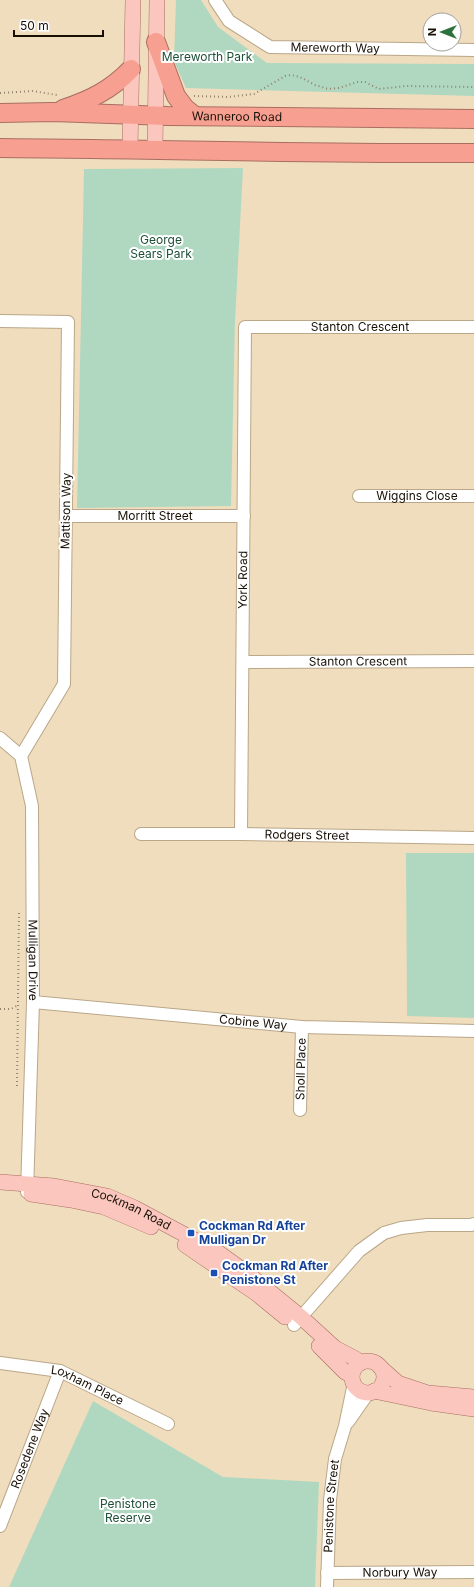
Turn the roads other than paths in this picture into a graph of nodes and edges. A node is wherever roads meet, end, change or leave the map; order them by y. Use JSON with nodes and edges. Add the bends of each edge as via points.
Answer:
{"nodes":[{"id":1,"x":133,"y":0,"type":"edge"},
{"id":2,"x":157,"y":0,"type":"edge"},
{"id":3,"x":215,"y":0,"type":"edge"},
{"id":4,"x":156,"y":42,"type":"junction"},
{"id":5,"x":474,"y":50,"type":"edge"},
{"id":6,"x":131,"y":69,"type":"junction"},
{"id":7,"x":52,"y":112,"type":"junction"},
{"id":8,"x":0,"y":113,"type":"edge"},
{"id":9,"x":130,"y":114,"type":"junction"},
{"id":10,"x":156,"y":115,"type":"junction"},
{"id":11,"x":195,"y":116,"type":"junction"},
{"id":12,"x":474,"y":119,"type":"edge"},
{"id":13,"x":0,"y":148,"type":"edge"},
{"id":14,"x":130,"y":149,"type":"junction"},
{"id":15,"x":155,"y":149,"type":"junction"},
{"id":16,"x":474,"y":153,"type":"edge"},
{"id":17,"x":0,"y":321,"type":"edge"},
{"id":18,"x":246,"y":327,"type":"joint"},
{"id":19,"x":474,"y":327,"type":"edge"},
{"id":20,"x":359,"y":496,"type":"dead end"},
{"id":21,"x":474,"y":496,"type":"edge"},
{"id":22,"x":66,"y":516,"type":"junction"},
{"id":23,"x":244,"y":516,"type":"junction"},
{"id":24,"x":474,"y":661,"type":"edge"},
{"id":25,"x":243,"y":662,"type":"junction"},
{"id":26,"x":0,"y":738,"type":"edge"},
{"id":27,"x":21,"y":756,"type":"junction"},
{"id":28,"x":141,"y":834,"type":"dead end"},
{"id":29,"x":241,"y":834,"type":"junction"},
{"id":30,"x":474,"y":838,"type":"edge"},
{"id":31,"x":33,"y":1002,"type":"junction"},
{"id":32,"x":302,"y":1027,"type":"junction"},
{"id":33,"x":474,"y":1031,"type":"edge"},
{"id":34,"x":300,"y":1110,"type":"dead end"},
{"id":35,"x":0,"y":1182,"type":"edge"},
{"id":36,"x":27,"y":1188,"type":"junction"},
{"id":37,"x":0,"y":1192,"type":"edge"},
{"id":38,"x":474,"y":1224,"type":"edge"},
{"id":39,"x":298,"y":1321,"type":"junction"},
{"id":40,"x":0,"y":1363,"type":"edge"},
{"id":41,"x":380,"y":1367,"type":"junction"},
{"id":42,"x":60,"y":1371,"type":"junction"},
{"id":43,"x":355,"y":1374,"type":"junction"},
{"id":44,"x":372,"y":1392,"type":"junction"},
{"id":45,"x":474,"y":1397,"type":"edge"},
{"id":46,"x":474,"y":1409,"type":"edge"},
{"id":47,"x":168,"y":1424,"type":"dead end"},
{"id":48,"x":345,"y":1426,"type":"junction"},
{"id":49,"x":0,"y":1526,"type":"edge"},
{"id":50,"x":327,"y":1572,"type":"junction"},
{"id":51,"x":474,"y":1572,"type":"edge"},
{"id":52,"x":327,"y":1587,"type":"edge"}],
"edges":[{"from":1,"to":6,"type":"main road"},
{"from":2,"to":4,"type":"main road"},
{"from":3,"to":5,"type":"street","name":"Mereworth Way","via":[[228,21],[270,47]]},
{"from":4,"to":10,"type":"main road"},
{"from":4,"to":11,"type":"highway","via":[[176,96],[184,108]]},
{"from":6,"to":7,"type":"highway","via":[[109,89],[78,104]]},
{"from":6,"to":9,"type":"main road"},
{"from":7,"to":8,"type":"highway","name":"Wanneroo Road"},
{"from":7,"to":9,"type":"highway","name":"Wanneroo Road"},
{"from":9,"to":10,"type":"highway","name":"Wanneroo Road"},
{"from":9,"to":14,"type":"main road"},
{"from":10,"to":11,"type":"highway","name":"Wanneroo Road"},
{"from":10,"to":15,"type":"main road"},
{"from":11,"to":12,"type":"highway","name":"Wanneroo Road"},
{"from":13,"to":14,"type":"highway"},
{"from":14,"to":15,"type":"highway"},
{"from":15,"to":16,"type":"highway"},
{"from":17,"to":22,"type":"street","name":"Mattison Way","via":[[68,322]]},
{"from":18,"to":19,"type":"street","name":"Stanton Crescent"},
{"from":18,"to":23,"type":"street","name":"York Road"},
{"from":20,"to":21,"type":"street","name":"Wiggins Close"},
{"from":22,"to":23,"type":"street","name":"Morritt Street"},
{"from":22,"to":27,"type":"street","name":"Mattison Way","via":[[64,684]]},
{"from":23,"to":25,"type":"street","name":"York Road"},
{"from":24,"to":25,"type":"street","name":"Stanton Crescent"},
{"from":25,"to":29,"type":"street","name":"York Road"},
{"from":26,"to":27,"type":"street"},
{"from":27,"to":31,"type":"street","name":"Mulligan Drive","via":[[32,806]]},
{"from":28,"to":29,"type":"street","name":"Rodgers Street"},
{"from":29,"to":30,"type":"street","name":"Rodgers Street"},
{"from":31,"to":32,"type":"street","name":"Cobine Way"},
{"from":31,"to":36,"type":"street","name":"Mulligan Drive"},
{"from":32,"to":33,"type":"street","name":"Cobine Way"},
{"from":32,"to":34,"type":"street","name":"Sholl Place"},
{"from":35,"to":36,"type":"main road","name":"Cockman Road"},
{"from":36,"to":37,"type":"main road","name":"Cockman Road"},
{"from":36,"to":39,"type":"main road","name":"Cockman Road","via":[[54,1186],[107,1196],[135,1208],[219,1253],[253,1277]]},
{"from":38,"to":39,"type":"street","via":[[427,1225],[384,1233],[359,1251]]},
{"from":39,"to":43,"type":"main road","name":"Cockman Road","via":[[345,1372]]},
{"from":40,"to":42,"type":"street","name":"Loxham Place"},
{"from":41,"to":43,"type":"main road","via":[[369,1361]]},
{"from":41,"to":44,"type":"main road","via":[[383,1381]]},
{"from":41,"to":45,"type":"main road","via":[[398,1383],[428,1393]]},
{"from":42,"to":47,"type":"street","name":"Loxham Place"},
{"from":42,"to":49,"type":"street","name":"Rosedene Way"},
{"from":43,"to":44,"type":"main road","via":[[360,1390]]},
{"from":43,"to":48,"type":"street","name":"Penistone Street"},
{"from":44,"to":46,"type":"main road"},
{"from":44,"to":48,"type":"street","name":"Penistone Street"},
{"from":48,"to":50,"type":"street","name":"Penistone Street","via":[[335,1459],[330,1500]]},
{"from":50,"to":51,"type":"street","name":"Norbury Way"},
{"from":50,"to":52,"type":"street","name":"Penistone Street"}]}
